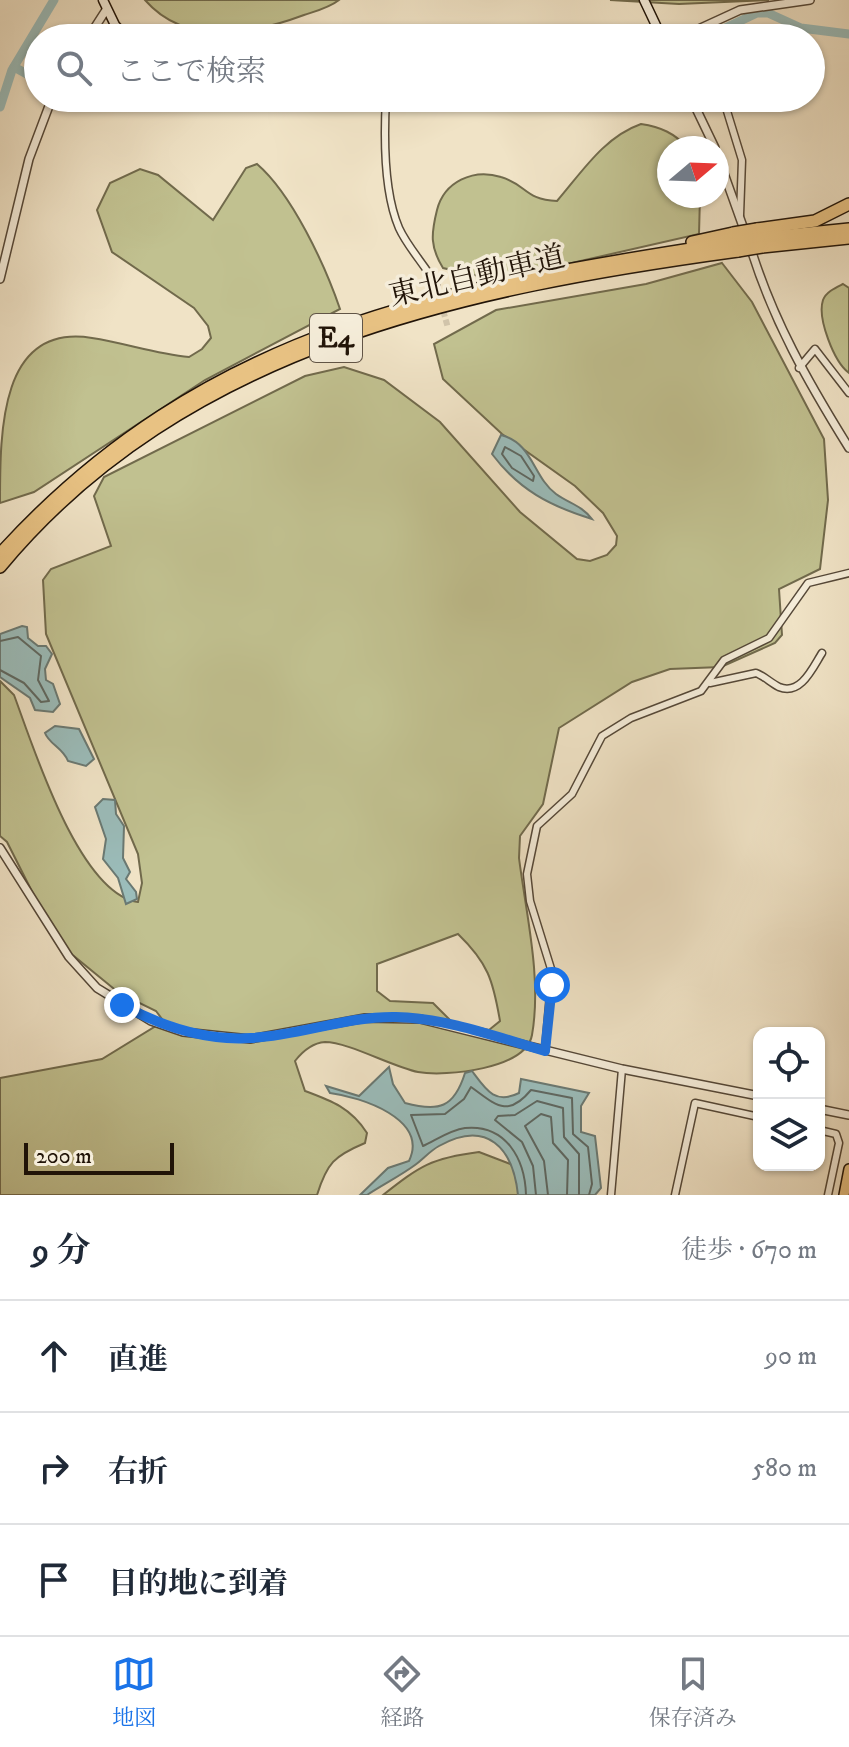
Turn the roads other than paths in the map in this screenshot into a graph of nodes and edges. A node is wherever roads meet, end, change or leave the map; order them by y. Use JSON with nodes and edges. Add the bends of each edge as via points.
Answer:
{"nodes":[{"id":1,"x":103,"y":0,"type":"edge"},
{"id":2,"x":644,"y":0,"type":"edge"},
{"id":3,"x":810,"y":0,"type":"edge"},
{"id":4,"x":106,"y":10,"type":"junction"},
{"id":5,"x":97,"y":24,"type":"edge"},
{"id":6,"x":116,"y":24,"type":"edge"},
{"id":7,"x":655,"y":24,"type":"edge"},
{"id":8,"x":715,"y":24,"type":"edge"},
{"id":9,"x":47,"y":112,"type":"edge"},
{"id":10,"x":386,"y":112,"type":"edge"},
{"id":11,"x":698,"y":112,"type":"edge"},
{"id":12,"x":727,"y":112,"type":"edge"},
{"id":13,"x":709,"y":136,"type":"edge"},
{"id":14,"x":729,"y":186,"type":"edge"},
{"id":15,"x":849,"y":204,"type":"edge"},
{"id":16,"x":740,"y":215,"type":"junction"},
{"id":17,"x":849,"y":229,"type":"edge"},
{"id":18,"x":759,"y":238,"type":"junction"},
{"id":19,"x":849,"y":240,"type":"edge"},
{"id":20,"x":736,"y":242,"type":"junction"},
{"id":21,"x":0,"y":279,"type":"edge"},
{"id":22,"x":436,"y":285,"type":"tunnel mouth"},
{"id":23,"x":799,"y":368,"type":"junction"},
{"id":24,"x":849,"y":393,"type":"edge"},
{"id":25,"x":849,"y":448,"type":"edge"},
{"id":26,"x":0,"y":554,"type":"edge"},
{"id":27,"x":0,"y":567,"type":"edge"},
{"id":28,"x":849,"y":573,"type":"edge"},
{"id":29,"x":822,"y":653,"type":"dead end"},
{"id":30,"x":710,"y":683,"type":"junction"},
{"id":31,"x":0,"y":848,"type":"edge"},
{"id":32,"x":545,"y":1051,"type":"junction"},
{"id":33,"x":622,"y":1069,"type":"junction"},
{"id":34,"x":753,"y":1095,"type":"edge"},
{"id":35,"x":825,"y":1110,"type":"edge"},
{"id":36,"x":849,"y":1115,"type":"edge"},
{"id":37,"x":753,"y":1116,"type":"edge"},
{"id":38,"x":825,"y":1131,"type":"edge"},
{"id":39,"x":849,"y":1169,"type":"edge"},
{"id":40,"x":611,"y":1195,"type":"edge"},
{"id":41,"x":675,"y":1195,"type":"edge"},
{"id":42,"x":828,"y":1195,"type":"edge"},
{"id":43,"x":844,"y":1195,"type":"edge"}],
"edges":[{"from":1,"to":4,"type":"main road"},
{"from":2,"to":7,"type":"main road"},
{"from":3,"to":8,"type":"street","via":[[740,10]]},
{"from":4,"to":5,"type":"street"},
{"from":4,"to":6,"type":"main road"},
{"from":9,"to":21,"type":"street","via":[[29,159]]},
{"from":10,"to":22,"type":"street","via":[[395,215]]},
{"from":11,"to":13,"type":"street"},
{"from":12,"to":16,"type":"street","via":[[742,160]]},
{"from":14,"to":16,"type":"street"},
{"from":15,"to":18,"type":"highway"},
{"from":16,"to":23,"type":"street","via":[[762,287]]},
{"from":17,"to":18,"type":"highway","name":"東北自動車道","number":"E4"},
{"from":18,"to":19,"type":"highway","name":"東北自動車道","number":"E4","via":[[801,243]]},
{"from":18,"to":20,"type":"highway","name":"東北自動車道","number":"E4","bridge":true},
{"from":20,"to":26,"type":"highway","name":"東北自動車道","number":"E4","via":[[578,268],[401,309],[325,333],[236,371],[122,440],[46,505]]},
{"from":20,"to":27,"type":"highway","name":"東北自動車道","number":"E4","via":[[478,299],[360,330],[273,363],[208,395],[126,447],[57,507]]},
{"from":23,"to":24,"type":"street","via":[[815,349]]},
{"from":23,"to":25,"type":"street"},
{"from":28,"to":30,"type":"street","via":[[808,583],[769,638],[724,660]]},
{"from":29,"to":30,"type":"street","via":[[794,687],[779,687],[756,673]]},
{"from":30,"to":32,"type":"street","via":[[602,736],[572,794],[537,826],[527,874],[552,972]]},
{"from":31,"to":32,"type":"street","via":[[69,957],[97,988],[151,1021],[183,1032],[250,1039],[396,1017]]},
{"from":32,"to":33,"type":"street"},
{"from":33,"to":34,"type":"street"},
{"from":33,"to":40,"type":"street"},
{"from":35,"to":36,"type":"street"},
{"from":37,"to":41,"type":"street","via":[[695,1103]]},
{"from":38,"to":42,"type":"street","via":[[836,1134],[839,1143]]},
{"from":39,"to":43,"type":"main road"}]}
